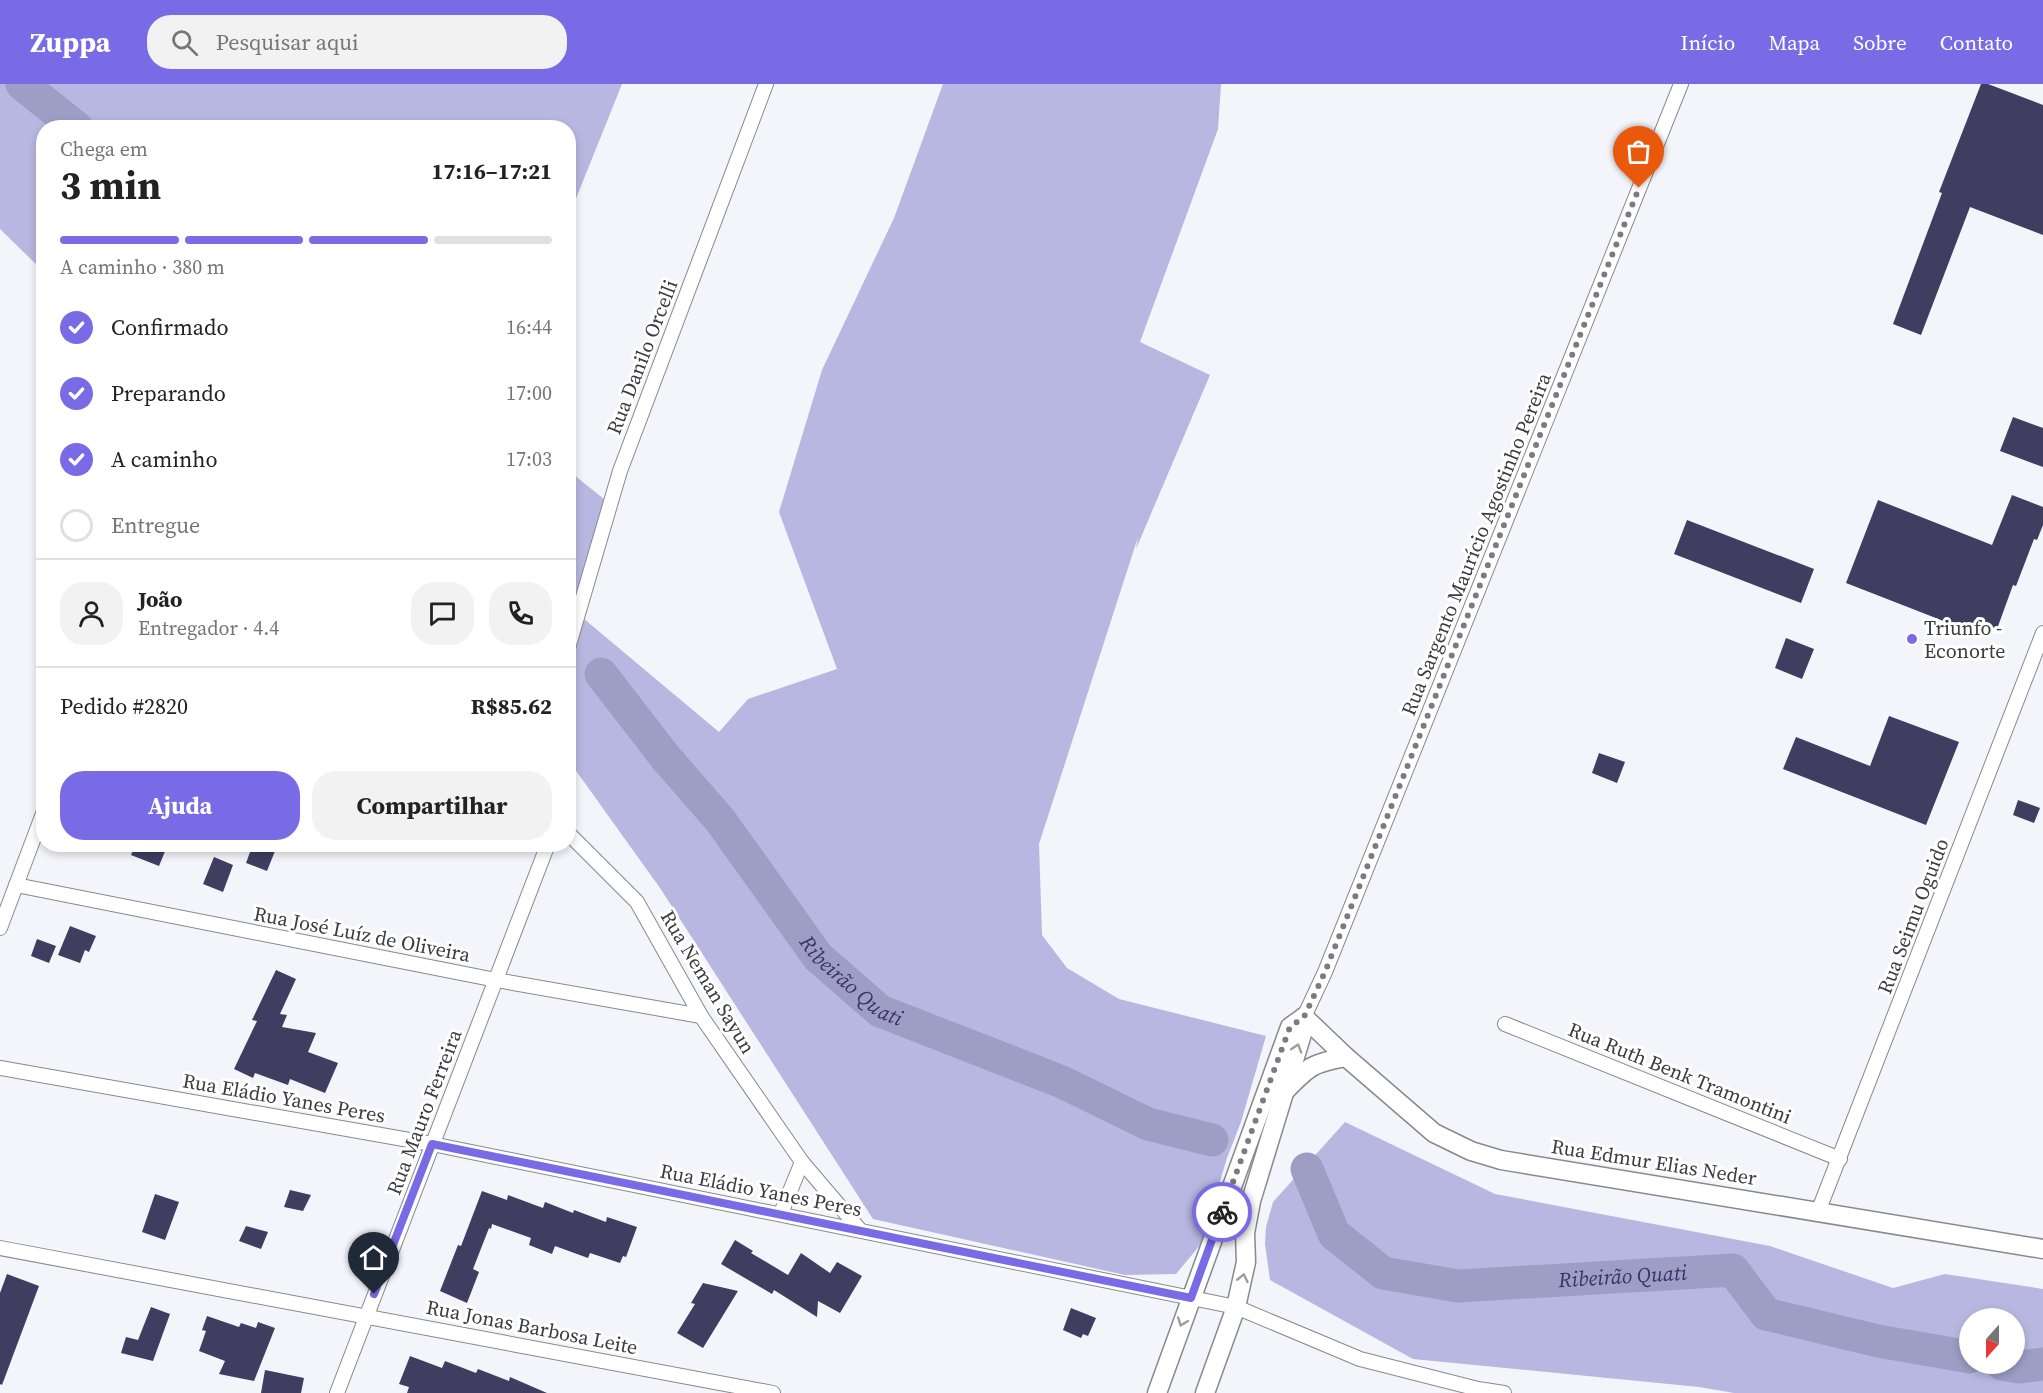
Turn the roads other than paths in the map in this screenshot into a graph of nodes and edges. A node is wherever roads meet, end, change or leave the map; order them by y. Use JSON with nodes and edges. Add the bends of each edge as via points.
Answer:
{"nodes":[{"id":1,"x":766,"y":84,"type":"edge"},
{"id":2,"x":1681,"y":84,"type":"edge"},
{"id":3,"x":576,"y":621,"type":"edge"},
{"id":4,"x":2043,"y":633,"type":"edge"},
{"id":5,"x":36,"y":832,"type":"edge"},
{"id":6,"x":576,"y":841,"type":"edge"},
{"id":7,"x":545,"y":852,"type":"edge"},
{"id":8,"x":16,"y":885,"type":"junction"},
{"id":9,"x":0,"y":928,"type":"edge"},
{"id":10,"x":496,"y":980,"type":"junction"},
{"id":11,"x":701,"y":1016,"type":"junction"},
{"id":12,"x":1304,"y":1017,"type":"junction"},
{"id":13,"x":1505,"y":1024,"type":"dead end"},
{"id":14,"x":1346,"y":1057,"type":"junction"},
{"id":15,"x":0,"y":1068,"type":"edge"},
{"id":16,"x":1283,"y":1094,"type":"junction"},
{"id":17,"x":432,"y":1144,"type":"junction"},
{"id":18,"x":1840,"y":1159,"type":"junction"},
{"id":19,"x":802,"y":1162,"type":"junction"},
{"id":20,"x":1818,"y":1212,"type":"junction"},
{"id":21,"x":781,"y":1213,"type":"junction"},
{"id":22,"x":860,"y":1230,"type":"junction"},
{"id":23,"x":0,"y":1248,"type":"edge"},
{"id":24,"x":2043,"y":1249,"type":"edge"},
{"id":25,"x":1191,"y":1298,"type":"junction"},
{"id":26,"x":1236,"y":1307,"type":"junction"},
{"id":27,"x":366,"y":1316,"type":"junction"},
{"id":28,"x":336,"y":1393,"type":"edge"},
{"id":29,"x":773,"y":1393,"type":"edge"},
{"id":30,"x":1157,"y":1393,"type":"edge"},
{"id":31,"x":1206,"y":1393,"type":"edge"},
{"id":32,"x":1504,"y":1393,"type":"edge"}],
"edges":[{"from":1,"to":3,"type":"street","name":"Rua Danilo Orcelli","via":[[620,471]]},
{"from":2,"to":12,"type":"street","name":"Rua Sargento Maurício Agostinho Pereira"},
{"from":4,"to":18,"type":"street","name":"Rua Seimu Oguido"},
{"from":5,"to":8,"type":"street"},
{"from":6,"to":11,"type":"street","name":"Rua Neman Sayun","via":[[637,902]]},
{"from":7,"to":10,"type":"street","name":"Rua Mauro Ferreira"},
{"from":8,"to":9,"type":"street"},
{"from":8,"to":10,"type":"street","name":"Rua José Luíz de Oliveira"},
{"from":10,"to":11,"type":"street","name":"Rua José Luíz de Oliveira"},
{"from":10,"to":17,"type":"street","name":"Rua Mauro Ferreira"},
{"from":11,"to":19,"type":"street","name":"Rua Neman Sayun"},
{"from":12,"to":14,"type":"street","name":"Rua Edmur Elias Neder"},
{"from":16,"to":12,"type":"street","one_way":true},
{"from":12,"to":25,"type":"street","via":[[1290,1027]]},
{"from":13,"to":18,"type":"street","name":"Rua Ruth Benk Tramontini"},
{"from":14,"to":16,"type":"street","via":[[1318,1062]]},
{"from":14,"to":20,"type":"street","name":"Rua Edmur Elias Neder","via":[[1434,1133],[1471,1151],[1501,1160]]},
{"from":15,"to":17,"type":"street","name":"Rua Eládio Yanes Peres"},
{"from":26,"to":16,"type":"street","one_way":true,"via":[[1246,1262],[1245,1233],[1251,1201]]},
{"from":17,"to":21,"type":"street","name":"Rua Eládio Yanes Peres"},
{"from":17,"to":27,"type":"street","name":"Rua Mauro Ferreira"},
{"from":18,"to":20,"type":"street","name":"Rua Seimu Oguido"},
{"from":19,"to":21,"type":"street"},
{"from":19,"to":22,"type":"street","name":"Rua Neman Sayun"},
{"from":20,"to":24,"type":"street","name":"Rua Edmur Elias Neder"},
{"from":21,"to":22,"type":"street","name":"Rua Eládio Yanes Peres"},
{"from":22,"to":25,"type":"street","name":"Rua Eládio Yanes Peres"},
{"from":23,"to":27,"type":"street","name":"Rua Jonas Barbosa Leite"},
{"from":25,"to":26,"type":"street","name":"Rua Eládio Yanes Peres"},
{"from":25,"to":30,"type":"street","one_way":true},
{"from":26,"to":31,"type":"street"},
{"from":26,"to":32,"type":"street","name":"Rua Eládio Yanes Peres","via":[[1360,1359]]},
{"from":27,"to":28,"type":"street","name":"Rua Mauro Ferreira"},
{"from":27,"to":29,"type":"street","name":"Rua Jonas Barbosa Leite"}]}
